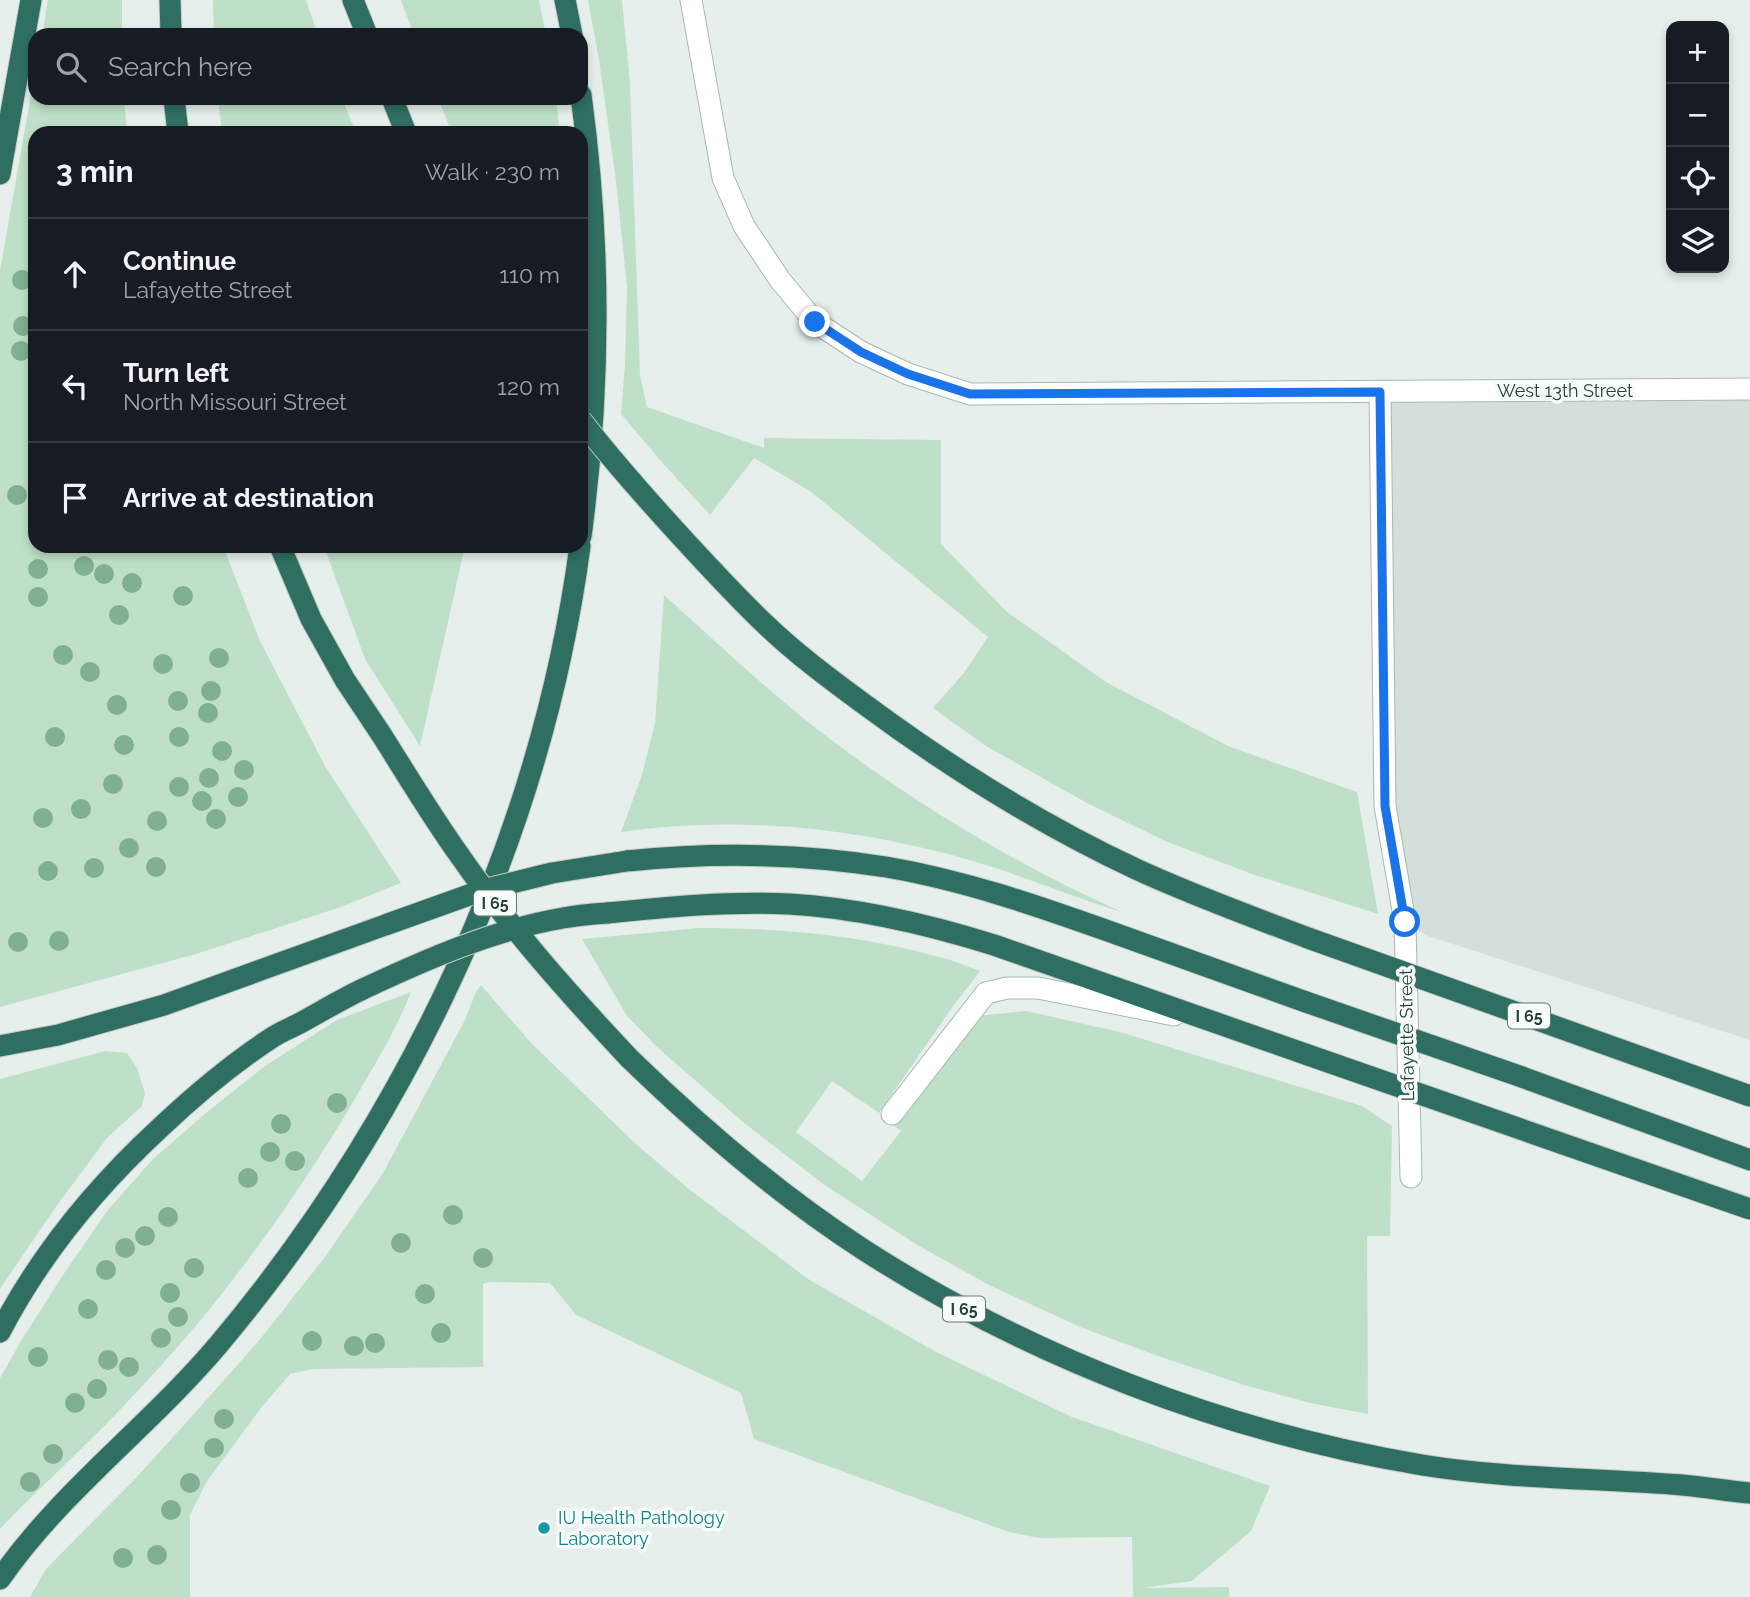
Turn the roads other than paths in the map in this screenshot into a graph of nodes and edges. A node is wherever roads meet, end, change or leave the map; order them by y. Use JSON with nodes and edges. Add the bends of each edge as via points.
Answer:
{"nodes":[{"id":1,"x":30,"y":0,"type":"edge"},
{"id":2,"x":170,"y":0,"type":"edge"},
{"id":3,"x":353,"y":0,"type":"edge"},
{"id":4,"x":565,"y":0,"type":"edge"},
{"id":5,"x":691,"y":0,"type":"edge"},
{"id":6,"x":171,"y":28,"type":"edge"},
{"id":7,"x":364,"y":28,"type":"edge"},
{"id":8,"x":571,"y":28,"type":"edge"},
{"id":9,"x":175,"y":105,"type":"edge"},
{"id":10,"x":395,"y":105,"type":"edge"},
{"id":11,"x":582,"y":105,"type":"edge"},
{"id":12,"x":176,"y":126,"type":"edge"},
{"id":13,"x":403,"y":126,"type":"edge"},
{"id":14,"x":584,"y":126,"type":"edge"},
{"id":15,"x":588,"y":161,"type":"edge"},
{"id":16,"x":0,"y":174,"type":"edge"},
{"id":17,"x":1750,"y":390,"type":"edge"},
{"id":18,"x":1380,"y":392,"type":"junction"},
{"id":19,"x":588,"y":429,"type":"edge"},
{"id":20,"x":588,"y":471,"type":"edge"},
{"id":21,"x":284,"y":553,"type":"edge"},
{"id":22,"x":579,"y":553,"type":"edge"},
{"id":23,"x":1228,"y":1026,"type":"junction"},
{"id":24,"x":0,"y":1046,"type":"edge"},
{"id":25,"x":1750,"y":1096,"type":"edge"},
{"id":26,"x":892,"y":1114,"type":"dead end"},
{"id":27,"x":1750,"y":1160,"type":"edge"},
{"id":28,"x":1411,"y":1177,"type":"dead end"},
{"id":29,"x":1750,"y":1209,"type":"edge"},
{"id":30,"x":0,"y":1332,"type":"edge"},
{"id":31,"x":1750,"y":1484,"type":"edge"},
{"id":32,"x":1684,"y":1485,"type":"junction"},
{"id":33,"x":1750,"y":1493,"type":"edge"},
{"id":34,"x":0,"y":1579,"type":"edge"}],
"edges":[{"from":1,"to":16,"type":"highway"},
{"from":2,"to":6,"type":"highway"},
{"from":3,"to":7,"type":"highway"},
{"from":4,"to":8,"type":"highway"},
{"from":5,"to":18,"type":"street","name":"West 13th Street","via":[[723,178],[744,226],[815,322],[861,352],[908,374],[970,394]]},
{"from":9,"to":12,"type":"highway"},
{"from":10,"to":13,"type":"highway"},
{"from":11,"to":14,"type":"highway"},
{"from":15,"to":20,"type":"highway","via":[[597,340]]},
{"from":17,"to":18,"type":"street","name":"West 13th Street"},
{"from":18,"to":28,"type":"street","name":"Lafayette Street","via":[[1385,806],[1405,922]]},
{"from":19,"to":25,"type":"highway","number":"I 65","bridge":true,"via":[[659,514],[767,626],[909,738],[1060,831],[1220,905]]},
{"from":21,"to":32,"type":"highway","number":"I 65","bridge":true,"via":[[345,680],[460,856],[548,969],[670,1098],[863,1249],[964,1309],[1078,1363],[1250,1426],[1424,1465]]},
{"from":22,"to":34,"type":"highway","via":[[559,660],[518,811],[459,962],[413,1058],[346,1173],[271,1279],[167,1401],[50,1516]]},
{"from":23,"to":26,"type":"street","via":[[1038,988],[986,993]]},
{"from":23,"to":29,"type":"highway","bridge":true},
{"from":23,"to":30,"type":"highway","bridge":true,"via":[[953,932],[872,914],[754,903],[680,905],[563,918],[485,938],[414,965],[274,1037],[234,1064],[118,1169],[40,1266]]},
{"from":24,"to":27,"type":"highway","bridge":true,"via":[[164,1005],[483,890],[626,860],[765,854],[889,868],[1066,916]]},
{"from":31,"to":32,"type":"highway","number":"I 65"},
{"from":32,"to":33,"type":"highway"}]}
